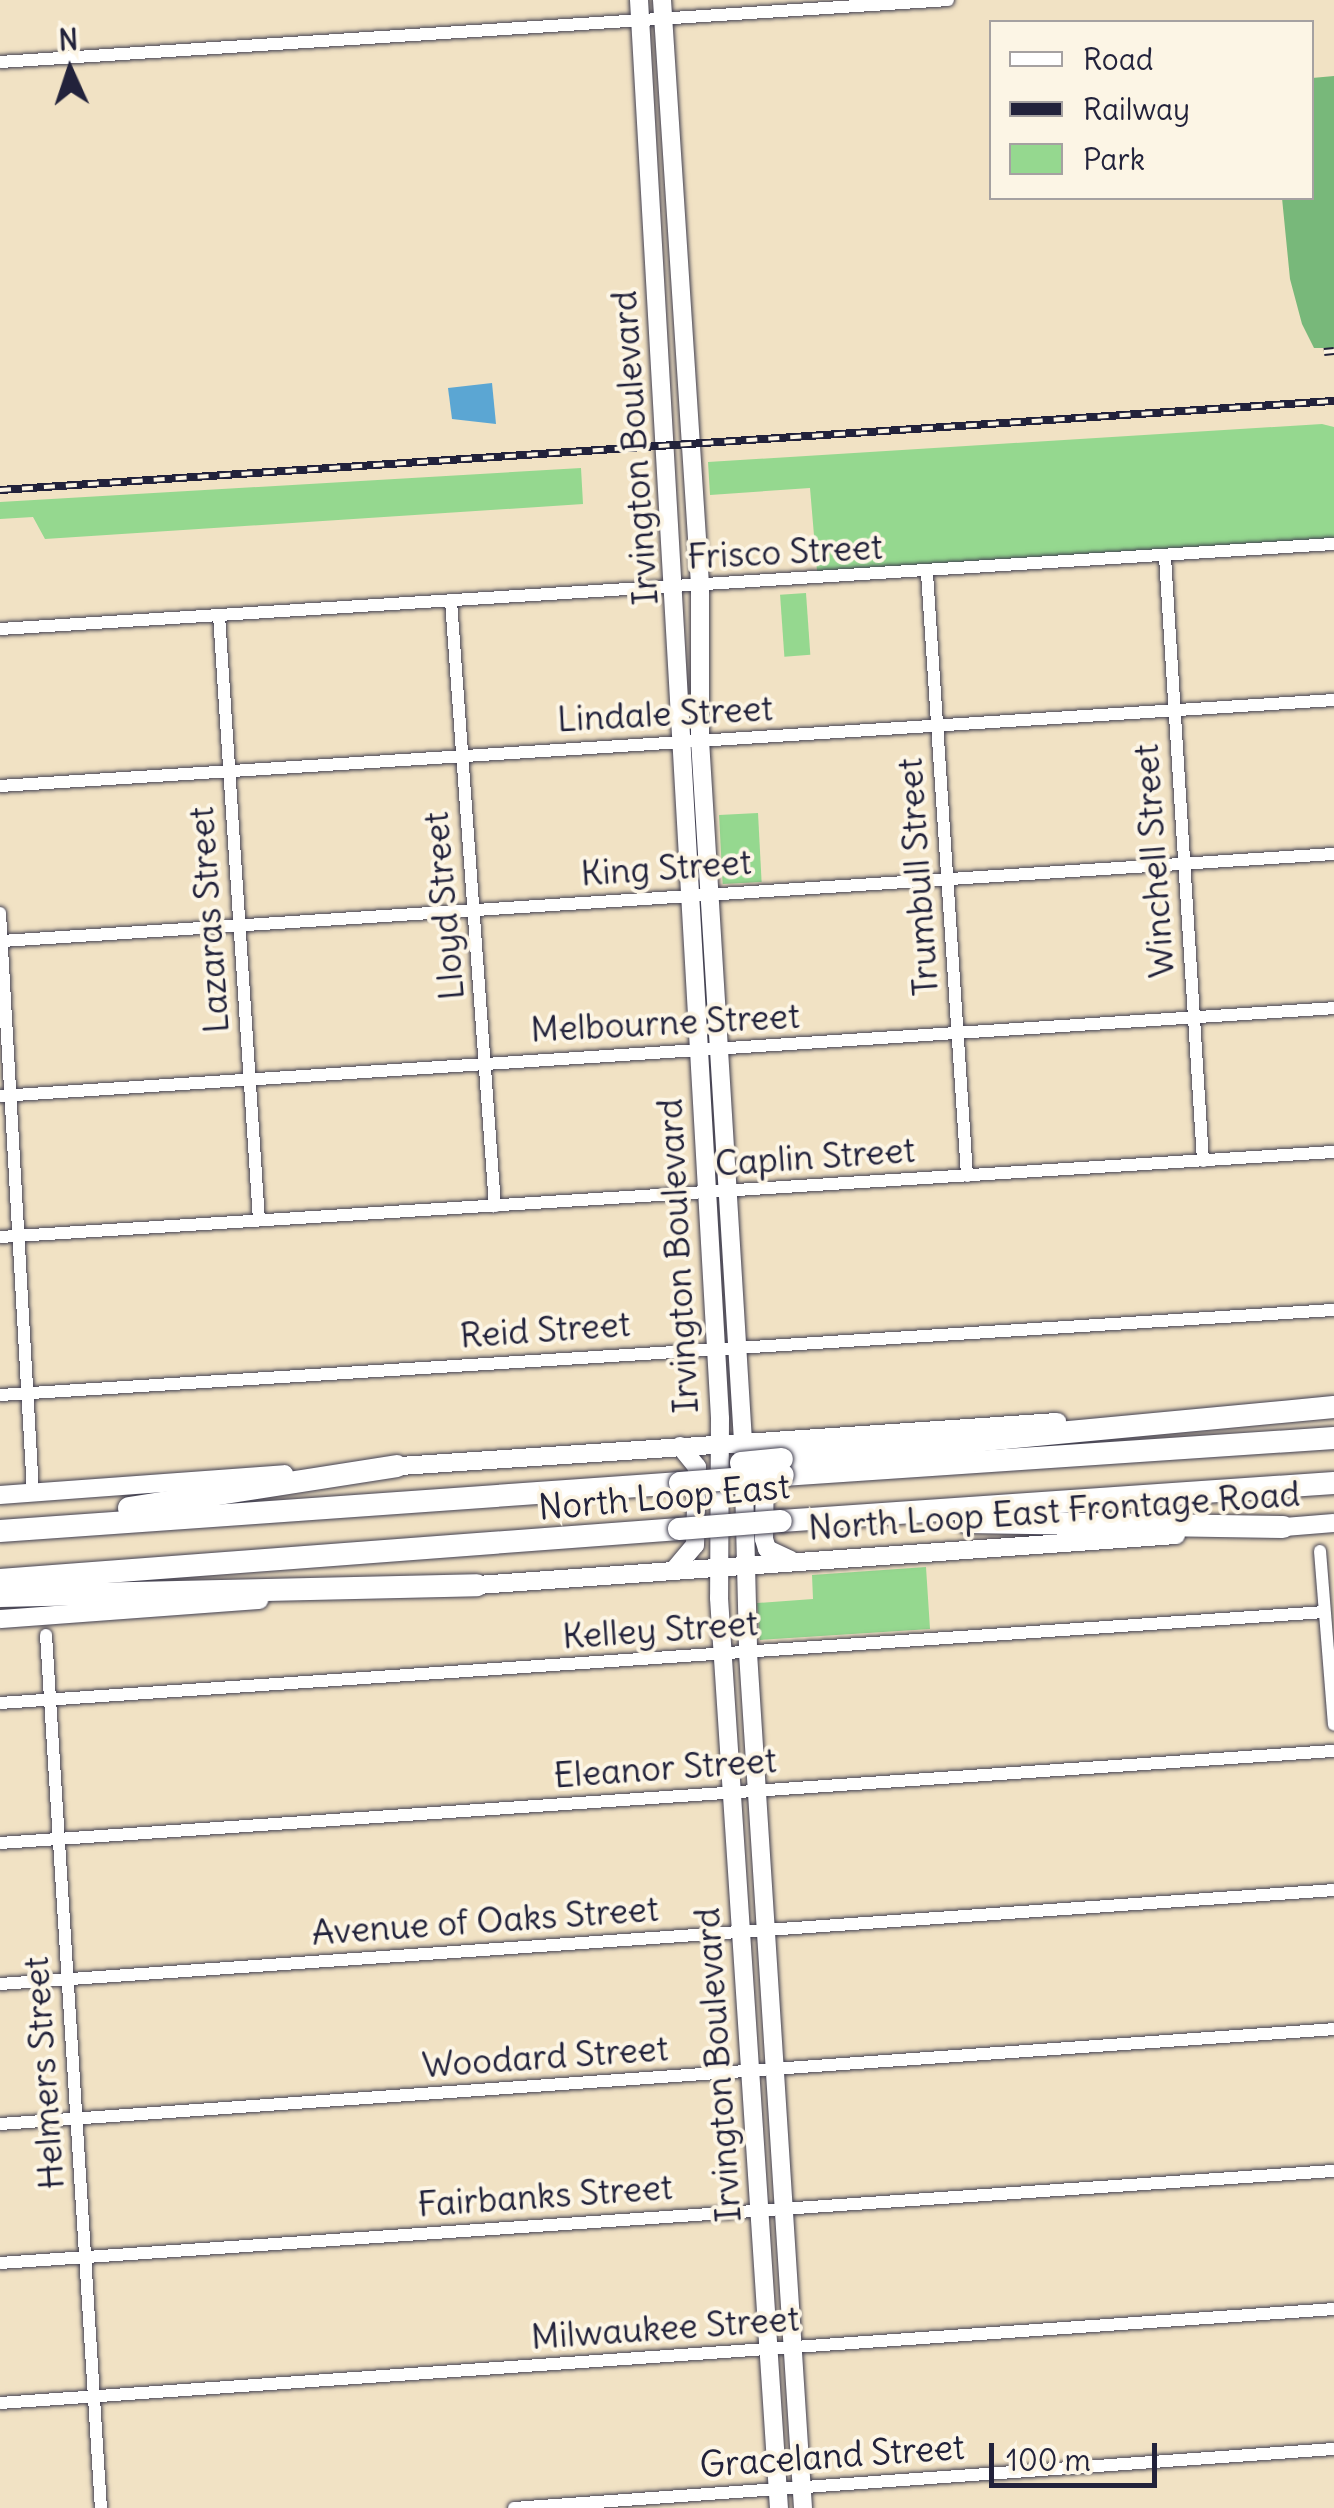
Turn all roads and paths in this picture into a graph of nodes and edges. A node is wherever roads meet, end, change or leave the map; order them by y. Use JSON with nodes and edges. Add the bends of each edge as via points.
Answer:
{"nodes":[{"id":1,"x":948,"y":0,"type":"edge"},
{"id":2,"x":662,"y":9,"type":"edge"},
{"id":3,"x":640,"y":10,"type":"edge"},
{"id":4,"x":0,"y":62,"type":"edge"},
{"id":5,"x":670,"y":136,"type":"junction"},
{"id":6,"x":648,"y":139,"type":"junction"},
{"id":7,"x":678,"y":252,"type":"junction"},
{"id":8,"x":655,"y":253,"type":"junction"},
{"id":9,"x":686,"y":399,"type":"junction"},
{"id":10,"x":662,"y":401,"type":"junction"},
{"id":11,"x":696,"y":535,"type":"junction"},
{"id":12,"x":671,"y":536,"type":"junction"},
{"id":13,"x":1334,"y":544,"type":"edge"},
{"id":14,"x":1165,"y":557,"type":"junction"},
{"id":15,"x":927,"y":573,"type":"junction"},
{"id":16,"x":700,"y":585,"type":"junction"},
{"id":17,"x":675,"y":586,"type":"junction"},
{"id":18,"x":451,"y":601,"type":"junction"},
{"id":19,"x":219,"y":615,"type":"junction"},
{"id":20,"x":0,"y":629,"type":"edge"},
{"id":21,"x":1334,"y":700,"type":"edge"},
{"id":22,"x":1174,"y":710,"type":"junction"},
{"id":23,"x":936,"y":727,"type":"junction"},
{"id":24,"x":700,"y":740,"type":"junction"},
{"id":25,"x":677,"y":742,"type":"junction"},
{"id":26,"x":461,"y":756,"type":"junction"},
{"id":27,"x":228,"y":770,"type":"junction"},
{"id":28,"x":0,"y":786,"type":"edge"},
{"id":29,"x":1334,"y":854,"type":"edge"},
{"id":30,"x":1183,"y":864,"type":"junction"},
{"id":31,"x":949,"y":878,"type":"junction"},
{"id":32,"x":710,"y":894,"type":"junction"},
{"id":33,"x":687,"y":895,"type":"junction"},
{"id":34,"x":473,"y":909,"type":"junction"},
{"id":35,"x":0,"y":913,"type":"edge"},
{"id":36,"x":239,"y":925,"type":"junction"},
{"id":37,"x":2,"y":941,"type":"edge"},
{"id":38,"x":2,"y":965,"type":"edge"},
{"id":39,"x":1334,"y":1008,"type":"edge"},
{"id":40,"x":1194,"y":1018,"type":"junction"},
{"id":41,"x":957,"y":1034,"type":"junction"},
{"id":42,"x":721,"y":1049,"type":"junction"},
{"id":43,"x":698,"y":1050,"type":"junction"},
{"id":44,"x":486,"y":1063,"type":"junction"},
{"id":45,"x":248,"y":1080,"type":"junction"},
{"id":46,"x":6,"y":1095,"type":"edge"},
{"id":47,"x":1334,"y":1152,"type":"edge"},
{"id":48,"x":1203,"y":1160,"type":"junction"},
{"id":49,"x":967,"y":1176,"type":"junction"},
{"id":50,"x":729,"y":1192,"type":"junction"},
{"id":51,"x":708,"y":1194,"type":"junction"},
{"id":52,"x":496,"y":1206,"type":"junction"},
{"id":53,"x":260,"y":1220,"type":"junction"},
{"id":54,"x":20,"y":1236,"type":"junction"},
{"id":55,"x":0,"y":1237,"type":"edge"},
{"id":56,"x":1334,"y":1310,"type":"edge"},
{"id":57,"x":716,"y":1348,"type":"junction"},
{"id":58,"x":738,"y":1348,"type":"junction"},
{"id":59,"x":29,"y":1394,"type":"junction"},
{"id":60,"x":0,"y":1395,"type":"edge"},
{"id":61,"x":1334,"y":1406,"type":"edge"},
{"id":62,"x":1333,"y":1438,"type":"edge"},
{"id":63,"x":797,"y":1439,"type":"junction"},
{"id":64,"x":743,"y":1442,"type":"junction"},
{"id":65,"x":720,"y":1443,"type":"junction"},
{"id":66,"x":680,"y":1465,"type":"junction"},
{"id":67,"x":397,"y":1466,"type":"junction"},
{"id":68,"x":782,"y":1467,"type":"junction"},
{"id":69,"x":1334,"y":1483,"type":"edge"},
{"id":70,"x":33,"y":1492,"type":"junction"},
{"id":71,"x":0,"y":1495,"type":"edge"},
{"id":72,"x":812,"y":1519,"type":"junction"},
{"id":73,"x":1334,"y":1523,"type":"edge"},
{"id":74,"x":0,"y":1527,"type":"edge"},
{"id":75,"x":1283,"y":1527,"type":"junction"},
{"id":76,"x":1320,"y":1551,"type":"dead end"},
{"id":77,"x":795,"y":1562,"type":"junction"},
{"id":78,"x":744,"y":1565,"type":"junction"},
{"id":79,"x":720,"y":1568,"type":"junction"},
{"id":80,"x":672,"y":1571,"type":"junction"},
{"id":81,"x":0,"y":1580,"type":"edge"},
{"id":82,"x":477,"y":1585,"type":"junction"},
{"id":83,"x":0,"y":1596,"type":"edge"},
{"id":84,"x":1323,"y":1612,"type":"junction"},
{"id":85,"x":0,"y":1619,"type":"edge"},
{"id":86,"x":46,"y":1634,"type":"dead end"},
{"id":87,"x":748,"y":1653,"type":"junction"},
{"id":88,"x":724,"y":1654,"type":"junction"},
{"id":89,"x":1333,"y":1696,"type":"edge"},
{"id":90,"x":49,"y":1700,"type":"junction"},
{"id":91,"x":0,"y":1703,"type":"edge"},
{"id":92,"x":1334,"y":1724,"type":"edge"},
{"id":93,"x":1334,"y":1751,"type":"edge"},
{"id":94,"x":757,"y":1790,"type":"junction"},
{"id":95,"x":732,"y":1792,"type":"junction"},
{"id":96,"x":58,"y":1839,"type":"junction"},
{"id":97,"x":0,"y":1843,"type":"edge"},
{"id":98,"x":1334,"y":1890,"type":"edge"},
{"id":99,"x":766,"y":1930,"type":"junction"},
{"id":100,"x":742,"y":1932,"type":"junction"},
{"id":101,"x":67,"y":1979,"type":"junction"},
{"id":102,"x":0,"y":1984,"type":"edge"},
{"id":103,"x":1334,"y":2029,"type":"edge"},
{"id":104,"x":775,"y":2069,"type":"junction"},
{"id":105,"x":750,"y":2071,"type":"junction"},
{"id":106,"x":76,"y":2119,"type":"junction"},
{"id":107,"x":0,"y":2124,"type":"edge"},
{"id":108,"x":1334,"y":2171,"type":"edge"},
{"id":109,"x":784,"y":2208,"type":"junction"},
{"id":110,"x":758,"y":2210,"type":"junction"},
{"id":111,"x":86,"y":2257,"type":"junction"},
{"id":112,"x":0,"y":2263,"type":"edge"},
{"id":113,"x":1334,"y":2309,"type":"edge"},
{"id":114,"x":793,"y":2348,"type":"junction"},
{"id":115,"x":769,"y":2349,"type":"junction"},
{"id":116,"x":94,"y":2397,"type":"junction"},
{"id":117,"x":0,"y":2404,"type":"edge"},
{"id":118,"x":1334,"y":2448,"type":"edge"},
{"id":119,"x":802,"y":2488,"type":"junction"},
{"id":120,"x":778,"y":2499,"type":"edge"},
{"id":121,"x":101,"y":2508,"type":"edge"},
{"id":122,"x":514,"y":2508,"type":"edge"},
{"id":123,"x":803,"y":2508,"type":"edge"}],
"edges":[{"from":1,"to":2,"type":"street"},
{"from":2,"to":3,"type":"street"},
{"from":2,"to":5,"type":"main road","name":"Irvington Boulevard"},
{"from":3,"to":4,"type":"street"},
{"from":3,"to":6,"type":"main road","name":"Irvington Boulevard"},
{"from":5,"to":6,"type":"main road"},
{"from":5,"to":7,"type":"main road","name":"Irvington Boulevard"},
{"from":6,"to":8,"type":"main road","name":"Irvington Boulevard"},
{"from":7,"to":8,"type":"main road"},
{"from":7,"to":9,"type":"main road","name":"Irvington Boulevard"},
{"from":8,"to":10,"type":"main road","name":"Irvington Boulevard"},
{"from":9,"to":10,"type":"main road"},
{"from":9,"to":11,"type":"main road","name":"Irvington Boulevard"},
{"from":10,"to":12,"type":"main road","name":"Irvington Boulevard"},
{"from":11,"to":12,"type":"main road"},
{"from":11,"to":16,"type":"main road","name":"Irvington Boulevard"},
{"from":12,"to":17,"type":"main road","name":"Irvington Boulevard"},
{"from":13,"to":14,"type":"street","name":"Frisco Street"},
{"from":14,"to":15,"type":"street","name":"Frisco Street"},
{"from":14,"to":22,"type":"street","name":"Winchell Street"},
{"from":15,"to":16,"type":"street","name":"Frisco Street"},
{"from":15,"to":23,"type":"street","name":"Trumbull Street"},
{"from":16,"to":17,"type":"street","name":"Frisco Street"},
{"from":16,"to":24,"type":"main road","name":"Irvington Boulevard"},
{"from":17,"to":18,"type":"street","name":"Frisco Street"},
{"from":17,"to":25,"type":"main road","name":"Irvington Boulevard"},
{"from":18,"to":19,"type":"street","name":"Frisco Street"},
{"from":18,"to":26,"type":"street","name":"Lloyd Street"},
{"from":19,"to":20,"type":"street","name":"Frisco Street"},
{"from":19,"to":27,"type":"street","name":"Lazaras Street"},
{"from":21,"to":22,"type":"street","name":"Lindale Street"},
{"from":22,"to":23,"type":"street","name":"Lindale Street"},
{"from":22,"to":30,"type":"street","name":"Winchell Street"},
{"from":23,"to":24,"type":"street","name":"Lindale Street"},
{"from":23,"to":31,"type":"street","name":"Trumbull Street"},
{"from":24,"to":25,"type":"street","name":"Lindale Street"},
{"from":24,"to":32,"type":"main road","name":"Irvington Boulevard"},
{"from":25,"to":26,"type":"street","name":"Lindale Street"},
{"from":25,"to":33,"type":"main road","name":"Irvington Boulevard"},
{"from":26,"to":27,"type":"street","name":"Lindale Street"},
{"from":26,"to":34,"type":"street","name":"Lloyd Street"},
{"from":27,"to":28,"type":"street","name":"Lindale Street"},
{"from":27,"to":36,"type":"street","name":"Lazaras Street"},
{"from":29,"to":30,"type":"street","name":"King Street"},
{"from":30,"to":31,"type":"street","name":"King Street"},
{"from":30,"to":40,"type":"street","name":"Winchell Street"},
{"from":31,"to":32,"type":"street","name":"King Street"},
{"from":31,"to":41,"type":"street","name":"Trumbull Street"},
{"from":32,"to":33,"type":"street","name":"King Street"},
{"from":32,"to":42,"type":"main road","name":"Irvington Boulevard"},
{"from":33,"to":34,"type":"street","name":"King Street"},
{"from":33,"to":43,"type":"main road","name":"Irvington Boulevard"},
{"from":34,"to":36,"type":"street","name":"King Street"},
{"from":34,"to":44,"type":"street","name":"Lloyd Street"},
{"from":35,"to":37,"type":"street"},
{"from":36,"to":37,"type":"street","name":"King Street"},
{"from":36,"to":45,"type":"street","name":"Lazaras Street"},
{"from":37,"to":38,"type":"street"},
{"from":38,"to":46,"type":"street"},
{"from":39,"to":40,"type":"street","name":"Melbourne Street"},
{"from":40,"to":41,"type":"street","name":"Melbourne Street"},
{"from":40,"to":48,"type":"street","name":"Winchell Street"},
{"from":41,"to":42,"type":"street","name":"Melbourne Street"},
{"from":41,"to":49,"type":"street","name":"Trumbull Street"},
{"from":42,"to":43,"type":"street","name":"Melbourne Street"},
{"from":42,"to":50,"type":"main road","name":"Irvington Boulevard"},
{"from":43,"to":44,"type":"street","name":"Melbourne Street"},
{"from":43,"to":51,"type":"main road","name":"Irvington Boulevard"},
{"from":44,"to":45,"type":"street","name":"Melbourne Street"},
{"from":44,"to":52,"type":"street","name":"Lloyd Street"},
{"from":45,"to":46,"type":"street","name":"Melbourne Street"},
{"from":45,"to":53,"type":"street","name":"Lazaras Street"},
{"from":46,"to":54,"type":"street"},
{"from":47,"to":48,"type":"street","name":"Caplin Street"},
{"from":48,"to":49,"type":"street","name":"Caplin Street"},
{"from":49,"to":50,"type":"street","name":"Caplin Street"},
{"from":50,"to":51,"type":"street","name":"Caplin Street"},
{"from":50,"to":58,"type":"main road","name":"Irvington Boulevard"},
{"from":51,"to":52,"type":"street","name":"Caplin Street"},
{"from":51,"to":57,"type":"main road","name":"Irvington Boulevard"},
{"from":52,"to":53,"type":"street","name":"Caplin Street"},
{"from":53,"to":54,"type":"street","name":"Caplin Street"},
{"from":54,"to":55,"type":"street","name":"Caplin Street"},
{"from":54,"to":59,"type":"street"},
{"from":56,"to":58,"type":"street","name":"Reid Street"},
{"from":57,"to":58,"type":"street","name":"Reid Street"},
{"from":57,"to":59,"type":"street","name":"Reid Street"},
{"from":57,"to":65,"type":"main road","name":"Irvington Boulevard"},
{"from":58,"to":64,"type":"main road","name":"Irvington Boulevard"},
{"from":59,"to":60,"type":"street","name":"Reid Street"},
{"from":59,"to":70,"type":"street"},
{"from":61,"to":63,"type":"main road"},
{"from":61,"to":68,"type":"highway"},
{"from":62,"to":68,"type":"highway","name":"North Loop East"},
{"from":63,"to":64,"type":"main road"},
{"from":63,"to":77,"type":"main road","via":[[768,1455],[764,1539],[775,1555]]},
{"from":64,"to":65,"type":"main road"},
{"from":64,"to":78,"type":"main road","name":"Irvington Boulevard"},
{"from":65,"to":66,"type":"main road"},
{"from":65,"to":79,"type":"main road","name":"Irvington Boulevard"},
{"from":66,"to":67,"type":"main road"},
{"from":66,"to":68,"type":"highway","name":"North Loop East","bridge":true},
{"from":66,"to":74,"type":"highway","name":"North Loop East","via":[[636,1486]]},
{"from":66,"to":80,"type":"main road","via":[[697,1467],[695,1545]]},
{"from":67,"to":70,"type":"main road"},
{"from":67,"to":74,"type":"highway"},
{"from":69,"to":72,"type":"highway","name":"North Loop East"},
{"from":70,"to":71,"type":"main road"},
{"from":72,"to":75,"type":"highway"},
{"from":72,"to":81,"type":"highway","name":"North Loop East","bridge":true},
{"from":73,"to":75,"type":"main road","name":"North Loop East Frontage Road"},
{"from":75,"to":77,"type":"main road","name":"North Loop East Frontage Road"},
{"from":76,"to":84,"type":"street"},
{"from":77,"to":78,"type":"main road","name":"North Loop East Frontage Road"},
{"from":78,"to":79,"type":"main road","name":"North Loop East Frontage Road"},
{"from":78,"to":87,"type":"main road","name":"Irvington Boulevard"},
{"from":79,"to":80,"type":"main road","name":"North Loop East Frontage Road"},
{"from":79,"to":88,"type":"main road","name":"Irvington Boulevard"},
{"from":80,"to":82,"type":"main road","name":"North Loop East Frontage Road"},
{"from":82,"to":83,"type":"highway"},
{"from":82,"to":85,"type":"main road","name":"North Loop East Frontage Road"},
{"from":84,"to":87,"type":"street","name":"Kelley Street"},
{"from":84,"to":89,"type":"street"},
{"from":86,"to":90,"type":"street","name":"Helmers Street"},
{"from":87,"to":88,"type":"street","name":"Kelley Street"},
{"from":87,"to":94,"type":"main road","name":"Irvington Boulevard"},
{"from":88,"to":90,"type":"street","name":"Kelley Street"},
{"from":88,"to":95,"type":"main road","name":"Irvington Boulevard"},
{"from":89,"to":92,"type":"street"},
{"from":90,"to":91,"type":"street","name":"Kelley Street"},
{"from":90,"to":96,"type":"street","name":"Helmers Street"},
{"from":93,"to":94,"type":"street","name":"Eleanor Street"},
{"from":94,"to":95,"type":"street","name":"Eleanor Street"},
{"from":94,"to":99,"type":"main road","name":"Irvington Boulevard"},
{"from":95,"to":96,"type":"street","name":"Eleanor Street"},
{"from":95,"to":100,"type":"main road","name":"Irvington Boulevard"},
{"from":96,"to":97,"type":"street","name":"Eleanor Street"},
{"from":96,"to":101,"type":"street","name":"Helmers Street"},
{"from":98,"to":99,"type":"street","name":"Avenue of Oaks Street"},
{"from":99,"to":100,"type":"street","name":"Avenue of Oaks Street"},
{"from":99,"to":104,"type":"main road","name":"Irvington Boulevard"},
{"from":100,"to":101,"type":"street","name":"Avenue of Oaks Street"},
{"from":100,"to":105,"type":"main road","name":"Irvington Boulevard"},
{"from":101,"to":102,"type":"street","name":"Avenue of Oaks Street"},
{"from":101,"to":106,"type":"street","name":"Helmers Street"},
{"from":103,"to":104,"type":"street","name":"Woodard Street"},
{"from":104,"to":105,"type":"street","name":"Woodard Street"},
{"from":104,"to":109,"type":"main road","name":"Irvington Boulevard"},
{"from":105,"to":106,"type":"street","name":"Woodard Street"},
{"from":105,"to":110,"type":"main road","name":"Irvington Boulevard"},
{"from":106,"to":107,"type":"street","name":"Woodard Street"},
{"from":106,"to":111,"type":"street","name":"Helmers Street"},
{"from":108,"to":109,"type":"street","name":"Fairbanks Street"},
{"from":109,"to":110,"type":"street","name":"Fairbanks Street"},
{"from":109,"to":114,"type":"main road","name":"Irvington Boulevard"},
{"from":110,"to":111,"type":"street","name":"Fairbanks Street"},
{"from":110,"to":115,"type":"main road","name":"Irvington Boulevard"},
{"from":111,"to":112,"type":"street","name":"Fairbanks Street"},
{"from":111,"to":116,"type":"street","name":"Helmers Street"},
{"from":113,"to":114,"type":"street","name":"Milwaukee Street"},
{"from":114,"to":115,"type":"street","name":"Milwaukee Street"},
{"from":114,"to":119,"type":"main road","name":"Irvington Boulevard"},
{"from":115,"to":116,"type":"street","name":"Milwaukee Street"},
{"from":115,"to":120,"type":"main road","name":"Irvington Boulevard"},
{"from":116,"to":117,"type":"street","name":"Milwaukee Street"},
{"from":116,"to":121,"type":"street","name":"Helmers Street"},
{"from":118,"to":119,"type":"street","name":"Graceland Street"},
{"from":119,"to":120,"type":"street","name":"Graceland Street"},
{"from":119,"to":123,"type":"main road","name":"Irvington Boulevard"},
{"from":120,"to":122,"type":"street","name":"Graceland Street"}]}
